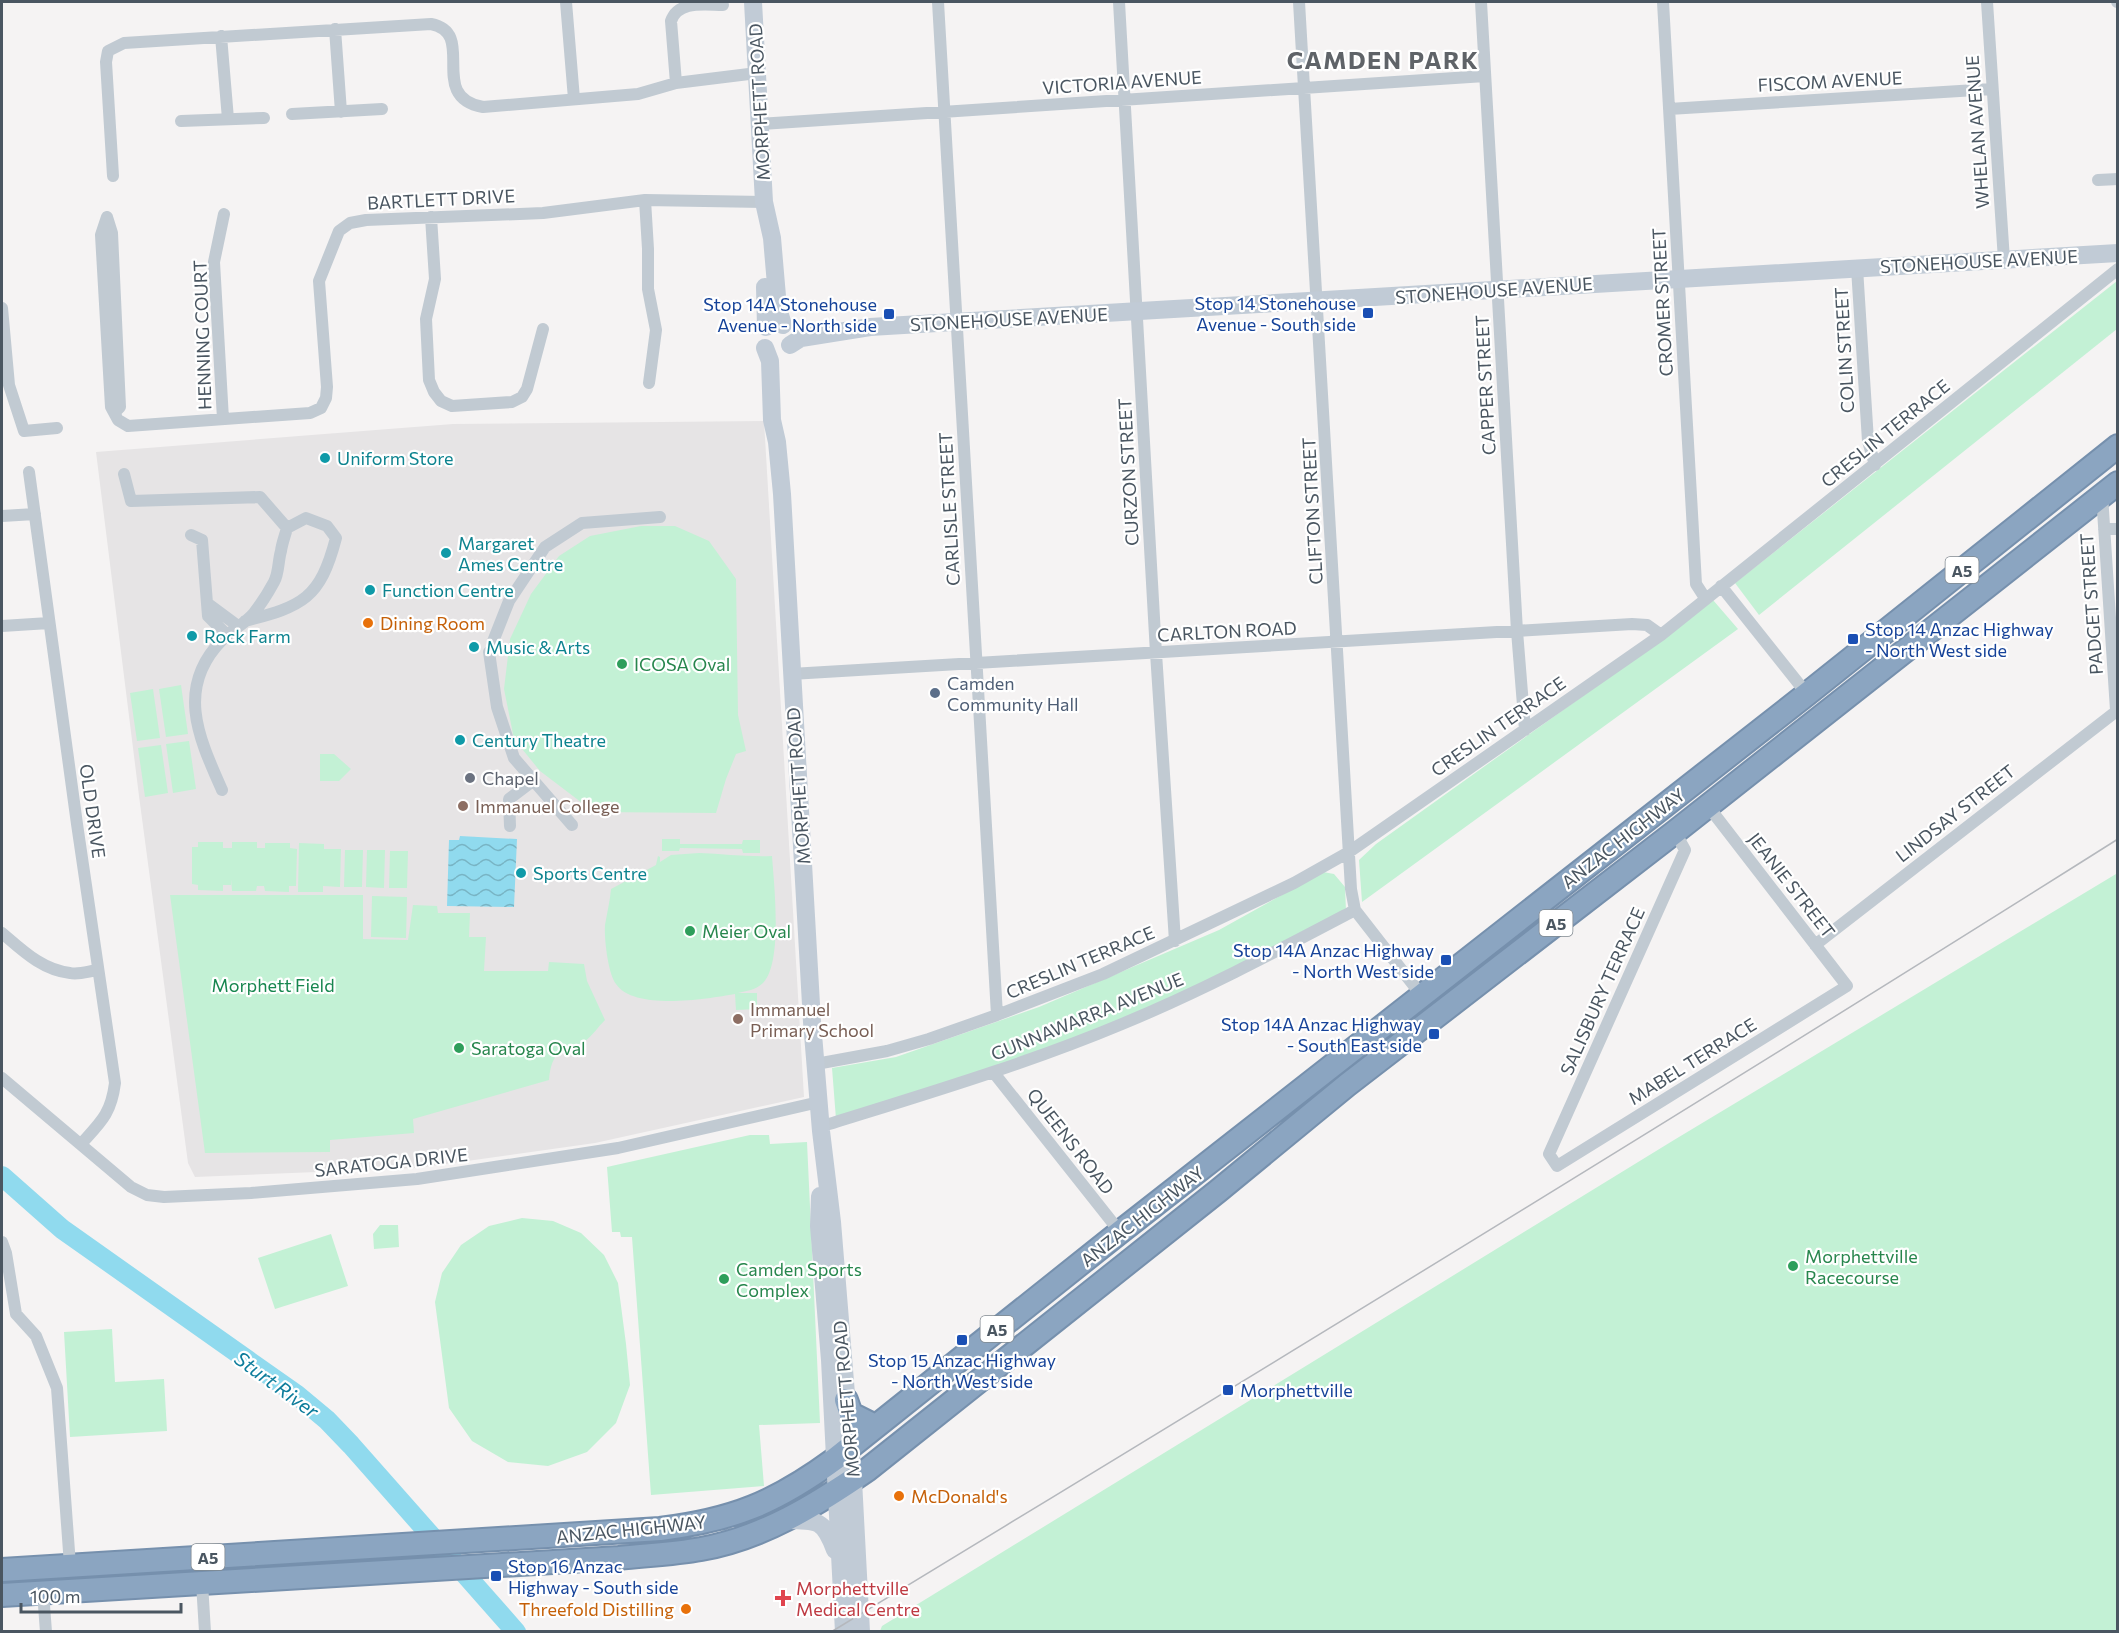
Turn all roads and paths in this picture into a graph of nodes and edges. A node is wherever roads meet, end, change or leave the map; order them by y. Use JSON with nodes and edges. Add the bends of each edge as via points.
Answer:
{"nodes":[{"id":1,"x":566,"y":2,"type":"edge"},
{"id":2,"x":753,"y":2,"type":"edge"},
{"id":3,"x":938,"y":2,"type":"edge"},
{"id":4,"x":1119,"y":2,"type":"edge"},
{"id":5,"x":1299,"y":2,"type":"edge"},
{"id":6,"x":1481,"y":2,"type":"edge"},
{"id":7,"x":1663,"y":2,"type":"edge"},
{"id":8,"x":1987,"y":2,"type":"edge"},
{"id":9,"x":723,"y":5,"type":"dead end"},
{"id":10,"x":335,"y":29,"type":"junction"},
{"id":11,"x":221,"y":36,"type":"junction"},
{"id":12,"x":757,"y":73,"type":"junction"},
{"id":13,"x":1485,"y":76,"type":"junction"},
{"id":14,"x":676,"y":83,"type":"junction"},
{"id":15,"x":1304,"y":88,"type":"junction"},
{"id":16,"x":1992,"y":90,"type":"junction"},
{"id":17,"x":574,"y":99,"type":"junction"},
{"id":18,"x":1126,"y":100,"type":"junction"},
{"id":19,"x":1669,"y":108,"type":"junction"},
{"id":20,"x":382,"y":109,"type":"dead end"},
{"id":21,"x":341,"y":112,"type":"junction"},
{"id":22,"x":945,"y":112,"type":"junction"},
{"id":23,"x":292,"y":114,"type":"dead end"},
{"id":24,"x":264,"y":118,"type":"dead end"},
{"id":25,"x":228,"y":119,"type":"junction"},
{"id":26,"x":181,"y":121,"type":"dead end"},
{"id":27,"x":760,"y":124,"type":"junction"},
{"id":28,"x":113,"y":176,"type":"dead end"},
{"id":29,"x":2118,"y":179,"type":"edge"},
{"id":30,"x":2098,"y":180,"type":"dead end"},
{"id":31,"x":645,"y":200,"type":"junction"},
{"id":32,"x":764,"y":202,"type":"junction"},
{"id":33,"x":224,"y":214,"type":"dead end"},
{"id":34,"x":431,"y":217,"type":"junction"},
{"id":35,"x":2118,"y":253,"type":"edge"},
{"id":36,"x":2004,"y":260,"type":"junction"},
{"id":37,"x":1857,"y":268,"type":"junction"},
{"id":38,"x":2118,"y":269,"type":"edge"},
{"id":39,"x":1678,"y":279,"type":"junction"},
{"id":40,"x":1497,"y":290,"type":"junction"},
{"id":41,"x":1317,"y":301,"type":"junction"},
{"id":42,"x":2,"y":308,"type":"edge"},
{"id":43,"x":1137,"y":311,"type":"junction"},
{"id":44,"x":956,"y":323,"type":"junction"},
{"id":45,"x":778,"y":326,"type":"junction"},
{"id":46,"x":870,"y":327,"type":"junction"},
{"id":47,"x":543,"y":329,"type":"dead end"},
{"id":48,"x":765,"y":348,"type":"junction"},
{"id":49,"x":787,"y":349,"type":"junction"},
{"id":50,"x":649,"y":383,"type":"dead end"},
{"id":51,"x":5,"y":385,"type":"edge"},
{"id":52,"x":115,"y":412,"type":"junction"},
{"id":53,"x":223,"y":419,"type":"junction"},
{"id":54,"x":57,"y":428,"type":"dead end"},
{"id":55,"x":777,"y":442,"type":"junction"},
{"id":56,"x":2117,"y":447,"type":"edge"},
{"id":57,"x":1875,"y":465,"type":"junction"},
{"id":58,"x":29,"y":472,"type":"dead end"},
{"id":59,"x":124,"y":474,"type":"dead end"},
{"id":60,"x":2110,"y":489,"type":"edge"},
{"id":61,"x":35,"y":514,"type":"junction"},
{"id":62,"x":2,"y":516,"type":"edge"},
{"id":63,"x":660,"y":517,"type":"dead end"},
{"id":64,"x":287,"y":528,"type":"junction"},
{"id":65,"x":2118,"y":528,"type":"edge"},
{"id":66,"x":2104,"y":529,"type":"junction"},
{"id":67,"x":191,"y":535,"type":"dead end"},
{"id":68,"x":1721,"y":585,"type":"junction"},
{"id":69,"x":1705,"y":598,"type":"junction"},
{"id":70,"x":207,"y":603,"type":"junction"},
{"id":71,"x":50,"y":623,"type":"junction"},
{"id":72,"x":242,"y":624,"type":"junction"},
{"id":73,"x":2,"y":626,"type":"edge"},
{"id":74,"x":1517,"y":631,"type":"junction"},
{"id":75,"x":227,"y":635,"type":"junction"},
{"id":76,"x":1661,"y":635,"type":"junction"},
{"id":77,"x":1337,"y":642,"type":"junction"},
{"id":78,"x":1156,"y":653,"type":"junction"},
{"id":79,"x":976,"y":662,"type":"junction"},
{"id":80,"x":791,"y":674,"type":"junction"},
{"id":81,"x":1807,"y":694,"type":"junction"},
{"id":82,"x":2117,"y":710,"type":"edge"},
{"id":83,"x":1525,"y":730,"type":"junction"},
{"id":84,"x":1754,"y":736,"type":"junction"},
{"id":85,"x":1776,"y":751,"type":"junction"},
{"id":86,"x":1724,"y":759,"type":"junction"},
{"id":87,"x":1754,"y":769,"type":"junction"},
{"id":88,"x":534,"y":780,"type":"junction"},
{"id":89,"x":222,"y":790,"type":"dead end"},
{"id":90,"x":1708,"y":806,"type":"junction"},
{"id":91,"x":572,"y":825,"type":"dead end"},
{"id":92,"x":510,"y":826,"type":"dead end"},
{"id":93,"x":1675,"y":832,"type":"junction"},
{"id":94,"x":1349,"y":852,"type":"junction"},
{"id":95,"x":1355,"y":909,"type":"junction"},
{"id":96,"x":2,"y":933,"type":"edge"},
{"id":97,"x":1501,"y":934,"type":"junction"},
{"id":98,"x":1176,"y":941,"type":"junction"},
{"id":99,"x":1815,"y":945,"type":"junction"},
{"id":100,"x":1525,"y":946,"type":"junction"},
{"id":101,"x":1469,"y":959,"type":"junction"},
{"id":102,"x":1503,"y":963,"type":"junction"},
{"id":103,"x":98,"y":970,"type":"junction"},
{"id":104,"x":1847,"y":986,"type":"joint"},
{"id":105,"x":1422,"y":996,"type":"junction"},
{"id":106,"x":997,"y":1015,"type":"junction"},
{"id":107,"x":816,"y":1064,"type":"junction"},
{"id":108,"x":994,"y":1073,"type":"junction"},
{"id":109,"x":2,"y":1078,"type":"edge"},
{"id":110,"x":819,"y":1102,"type":"junction"},
{"id":111,"x":820,"y":1129,"type":"junction"},
{"id":112,"x":81,"y":1144,"type":"junction"},
{"id":113,"x":1207,"y":1164,"type":"junction"},
{"id":114,"x":1557,"y":1166,"type":"joint"},
{"id":115,"x":1243,"y":1171,"type":"junction"},
{"id":116,"x":1161,"y":1200,"type":"junction"},
{"id":117,"x":1197,"y":1207,"type":"junction"},
{"id":118,"x":1120,"y":1232,"type":"junction"},
{"id":119,"x":4,"y":1247,"type":"edge"},
{"id":120,"x":846,"y":1400,"type":"junction"},
{"id":121,"x":875,"y":1426,"type":"junction"},
{"id":122,"x":842,"y":1452,"type":"junction"},
{"id":123,"x":844,"y":1485,"type":"junction"},
{"id":124,"x":787,"y":1520,"type":"junction"},
{"id":125,"x":616,"y":1533,"type":"junction"},
{"id":126,"x":212,"y":1557,"type":"junction"},
{"id":127,"x":619,"y":1558,"type":"junction"},
{"id":128,"x":139,"y":1561,"type":"junction"},
{"id":129,"x":70,"y":1565,"type":"junction"},
{"id":130,"x":841,"y":1566,"type":"junction"},
{"id":131,"x":2,"y":1570,"type":"edge"},
{"id":132,"x":227,"y":1581,"type":"junction"},
{"id":133,"x":202,"y":1582,"type":"junction"},
{"id":134,"x":43,"y":1592,"type":"junction"},
{"id":135,"x":2,"y":1595,"type":"edge"},
{"id":136,"x":46,"y":1632,"type":"edge"},
{"id":137,"x":205,"y":1632,"type":"edge"},
{"id":138,"x":844,"y":1632,"type":"edge"},
{"id":139,"x":861,"y":1632,"type":"edge"}],
"edges":[{"from":1,"to":17,"type":"street"},
{"from":2,"to":12,"type":"street","name":"MORPHETT ROAD"},
{"from":3,"to":22,"type":"street","name":"CARLISLE STREET"},
{"from":4,"to":18,"type":"street","name":"CURZON STREET"},
{"from":5,"to":15,"type":"street","name":"CLIFTON STREET"},
{"from":6,"to":13,"type":"street","name":"CAPPER STREET"},
{"from":7,"to":19,"type":"street","name":"CROMER STREET"},
{"from":8,"to":16,"type":"street","name":"WHELAN AVENUE"},
{"from":9,"to":14,"type":"street","via":[[682,6],[674,13],[671,21]]},
{"from":10,"to":11,"type":"street"},
{"from":10,"to":17,"type":"street","via":[[441,26],[452,44],[456,90],[469,104]]},
{"from":10,"to":21,"type":"street"},
{"from":11,"to":25,"type":"street"},
{"from":11,"to":28,"type":"street","via":[[124,43],[108,51]]},
{"from":12,"to":14,"type":"street"},
{"from":12,"to":27,"type":"street","name":"MORPHETT ROAD"},
{"from":13,"to":15,"type":"street","name":"VICTORIA AVENUE"},
{"from":13,"to":40,"type":"street","name":"CAPPER STREET"},
{"from":14,"to":17,"type":"street","via":[[638,94]]},
{"from":15,"to":18,"type":"street","name":"VICTORIA AVENUE"},
{"from":15,"to":41,"type":"street","name":"CLIFTON STREET"},
{"from":16,"to":19,"type":"street","name":"FISCOM AVENUE"},
{"from":16,"to":36,"type":"street","name":"WHELAN AVENUE"},
{"from":18,"to":22,"type":"street","name":"VICTORIA AVENUE"},
{"from":18,"to":43,"type":"street","name":"CURZON STREET"},
{"from":19,"to":39,"type":"street","name":"CROMER STREET"},
{"from":20,"to":21,"type":"street"},
{"from":21,"to":23,"type":"street"},
{"from":22,"to":27,"type":"street","name":"VICTORIA AVENUE"},
{"from":22,"to":44,"type":"street","name":"CARLISLE STREET"},
{"from":24,"to":25,"type":"street"},
{"from":25,"to":26,"type":"street"},
{"from":27,"to":32,"type":"street","name":"MORPHETT ROAD"},
{"from":29,"to":30,"type":"street"},
{"from":31,"to":32,"type":"street","name":"BARTLETT DRIVE"},
{"from":31,"to":34,"type":"street","name":"BARTLETT DRIVE","via":[[543,213]]},
{"from":31,"to":50,"type":"street","via":[[648,290],[656,330]]},
{"from":32,"to":45,"type":"street","name":"MORPHETT ROAD","via":[[772,238]]},
{"from":33,"to":53,"type":"street","name":"HENNING COURT","via":[[214,262]]},
{"from":34,"to":47,"type":"street","via":[[435,279],[426,320],[429,380],[441,400],[452,406],[512,402],[522,397]]},
{"from":34,"to":53,"type":"street","name":"BARTLETT DRIVE","via":[[366,220],[350,223],[339,231],[319,280],[327,387],[321,408],[310,413]]},
{"from":35,"to":36,"type":"street","name":"STONEHOUSE AVENUE"},
{"from":36,"to":37,"type":"street","name":"STONEHOUSE AVENUE"},
{"from":37,"to":39,"type":"street","name":"STONEHOUSE AVENUE"},
{"from":37,"to":57,"type":"street","name":"COLIN STREET","via":[[1868,441]]},
{"from":38,"to":57,"type":"street","name":"CRESLIN TERRACE"},
{"from":39,"to":40,"type":"street","name":"STONEHOUSE AVENUE"},
{"from":39,"to":69,"type":"street","name":"CROMER STREET","via":[[1696,584]]},
{"from":40,"to":41,"type":"street","name":"STONEHOUSE AVENUE"},
{"from":40,"to":74,"type":"street","name":"CAPPER STREET"},
{"from":41,"to":43,"type":"street","name":"STONEHOUSE AVENUE"},
{"from":41,"to":77,"type":"street","name":"CLIFTON STREET"},
{"from":42,"to":51,"type":"street"},
{"from":43,"to":44,"type":"street","name":"STONEHOUSE AVENUE"},
{"from":43,"to":78,"type":"street","name":"CURZON STREET"},
{"from":44,"to":46,"type":"street","name":"STONEHOUSE AVENUE"},
{"from":44,"to":79,"type":"street","name":"CARLISLE STREET"},
{"from":45,"to":46,"type":"street","name":"STONEHOUSE AVENUE"},
{"from":45,"to":48,"type":"street","via":[[761,338]]},
{"from":45,"to":49,"type":"street","via":[[791,333]]},
{"from":46,"to":49,"type":"street","name":"STONEHOUSE AVENUE","via":[[801,338]]},
{"from":48,"to":49,"type":"street","via":[[775,354]]},
{"from":48,"to":55,"type":"street","name":"MORPHETT ROAD","via":[[770,361],[772,420]]},
{"from":49,"to":55,"type":"street","name":"MORPHETT ROAD","via":[[780,366],[782,419]]},
{"from":51,"to":54,"type":"street","via":[[24,431]]},
{"from":52,"to":52,"type":"street","via":[[111,407],[101,235],[107,217],[112,233],[120,407]]},
{"from":52,"to":53,"type":"street","name":"BARTLETT DRIVE","via":[[117,420],[128,426]]},
{"from":55,"to":80,"type":"street","name":"MORPHETT ROAD"},
{"from":56,"to":81,"type":"highway","name":"ANZAC HIGHWAY","number":"A5"},
{"from":57,"to":68,"type":"street","name":"CRESLIN TERRACE"},
{"from":58,"to":61,"type":"street","name":"OLD DRIVE"},
{"from":59,"to":64,"type":"street","via":[[131,501],[260,497]]},
{"from":60,"to":66,"type":"street","name":"PADGET STREET"},
{"from":60,"to":85,"type":"highway","name":"ANZAC HIGHWAY","number":"A5"},
{"from":61,"to":62,"type":"street"},
{"from":61,"to":71,"type":"street","name":"OLD DRIVE"},
{"from":63,"to":88,"type":"street","via":[[582,523],[545,548],[509,601],[491,648],[497,707],[514,758]]},
{"from":64,"to":72,"type":"street","via":[[276,579],[253,615]]},
{"from":64,"to":72,"type":"street","via":[[306,518],[327,526],[336,538],[319,583],[292,608]]},
{"from":65,"to":66,"type":"street"},
{"from":66,"to":82,"type":"street","name":"PADGET STREET"},
{"from":67,"to":70,"type":"street","via":[[202,540]]},
{"from":68,"to":69,"type":"street","name":"CRESLIN TERRACE"},
{"from":68,"to":81,"type":"street"},
{"from":69,"to":76,"type":"street","name":"CRESLIN TERRACE"},
{"from":70,"to":72,"type":"street"},
{"from":70,"to":75,"type":"street","via":[[208,616]]},
{"from":71,"to":73,"type":"street"},
{"from":71,"to":103,"type":"street","name":"OLD DRIVE"},
{"from":72,"to":75,"type":"street"},
{"from":74,"to":76,"type":"street","name":"CARLTON ROAD","via":[[1647,625]]},
{"from":74,"to":77,"type":"street","name":"CARLTON ROAD"},
{"from":74,"to":83,"type":"street","name":"CAPPER STREET"},
{"from":75,"to":89,"type":"street","via":[[202,667],[195,691],[201,742]]},
{"from":76,"to":83,"type":"street","name":"CRESLIN TERRACE"},
{"from":77,"to":78,"type":"street","name":"CARLTON ROAD"},
{"from":77,"to":94,"type":"street","name":"CLIFTON STREET"},
{"from":78,"to":79,"type":"street","name":"CARLTON ROAD"},
{"from":78,"to":98,"type":"street","name":"CURZON STREET"},
{"from":79,"to":80,"type":"street","name":"CARLTON ROAD"},
{"from":79,"to":106,"type":"street","name":"CARLISLE STREET"},
{"from":80,"to":107,"type":"street","name":"MORPHETT ROAD"},
{"from":81,"to":84,"type":"highway","name":"ANZAC HIGHWAY","number":"A5"},
{"from":82,"to":99,"type":"street","name":"LINDSAY STREET"},
{"from":83,"to":94,"type":"street","name":"CRESLIN TERRACE"},
{"from":84,"to":85,"type":"highway","via":[[1762,749]]},
{"from":84,"to":86,"type":"highway","name":"ANZAC HIGHWAY","number":"A5"},
{"from":85,"to":87,"type":"highway","name":"ANZAC HIGHWAY","number":"A5"},
{"from":86,"to":87,"type":"highway","via":[[1744,756]]},
{"from":86,"to":97,"type":"highway","name":"ANZAC HIGHWAY","number":"A5"},
{"from":87,"to":90,"type":"highway","name":"ANZAC HIGHWAY","number":"A5"},
{"from":88,"to":91,"type":"street"},
{"from":88,"to":92,"type":"street","via":[[509,799]]},
{"from":90,"to":93,"type":"highway","name":"ANZAC HIGHWAY","number":"A5"},
{"from":90,"to":99,"type":"street","name":"JEANIE STREET"},
{"from":93,"to":100,"type":"highway","name":"ANZAC HIGHWAY","number":"A5"},
{"from":93,"to":114,"type":"street","name":"SALISBURY TERRACE","via":[[1685,850],[1549,1154]]},
{"from":94,"to":95,"type":"street","name":"CLIFTON STREET"},
{"from":94,"to":98,"type":"street","name":"CRESLIN TERRACE"},
{"from":95,"to":105,"type":"street","name":"CLIFTON STREET"},
{"from":95,"to":108,"type":"street","name":"GUNNAWARRA AVENUE","via":[[1165,1005]]},
{"from":96,"to":103,"type":"street","via":[[48,968],[72,974]]},
{"from":97,"to":100,"type":"highway","via":[[1513,949]]},
{"from":97,"to":101,"type":"highway","name":"ANZAC HIGHWAY","number":"A5"},
{"from":98,"to":106,"type":"street","name":"CRESLIN TERRACE"},
{"from":99,"to":104,"type":"street","name":"JEANIE STREET"},
{"from":100,"to":102,"type":"highway","name":"ANZAC HIGHWAY","number":"A5"},
{"from":101,"to":102,"type":"highway","via":[[1493,954]]},
{"from":101,"to":105,"type":"highway","name":"ANZAC HIGHWAY","number":"A5"},
{"from":102,"to":115,"type":"highway","name":"ANZAC HIGHWAY","number":"A5"},
{"from":103,"to":112,"type":"street","name":"OLD DRIVE","via":[[115,1083],[107,1115]]},
{"from":104,"to":114,"type":"street","name":"MABEL TERRACE"},
{"from":105,"to":113,"type":"highway","name":"ANZAC HIGHWAY","number":"A5"},
{"from":106,"to":107,"type":"street","name":"CRESLIN TERRACE","via":[[887,1051]]},
{"from":107,"to":110,"type":"street","name":"MORPHETT ROAD"},
{"from":108,"to":111,"type":"street","name":"GUNNAWARRA AVENUE"},
{"from":108,"to":118,"type":"street","name":"QUEENS ROAD"},
{"from":109,"to":112,"type":"street","name":"SARATOGA DRIVE"},
{"from":110,"to":111,"type":"street","name":"MORPHETT ROAD"},
{"from":110,"to":112,"type":"street","name":"SARATOGA DRIVE","via":[[618,1148],[552,1159],[406,1180],[251,1193],[147,1195],[131,1187]]},
{"from":111,"to":120,"type":"street","name":"MORPHETT ROAD","via":[[832,1222]]},
{"from":111,"to":122,"type":"street","name":"MORPHETT ROAD","via":[[819,1226]]},
{"from":113,"to":115,"type":"highway","via":[[1208,1175],[1216,1180]]},
{"from":113,"to":116,"type":"highway","name":"ANZAC HIGHWAY","number":"A5"},
{"from":115,"to":117,"type":"highway","name":"ANZAC HIGHWAY","number":"A5"},
{"from":116,"to":117,"type":"highway","via":[[1186,1196]]},
{"from":116,"to":118,"type":"highway","name":"ANZAC HIGHWAY","number":"A5"},
{"from":117,"to":123,"type":"highway","name":"ANZAC HIGHWAY","number":"A5"},
{"from":118,"to":121,"type":"highway","name":"ANZAC HIGHWAY","number":"A5"},
{"from":119,"to":129,"type":"street","via":[[16,1314],[36,1336],[57,1388]]},
{"from":120,"to":121,"type":"highway","via":[[851,1414]]},
{"from":120,"to":122,"type":"street","name":"MORPHETT ROAD"},
{"from":121,"to":122,"type":"highway","name":"ANZAC HIGHWAY","number":"A5"},
{"from":122,"to":123,"type":"street","name":"MORPHETT ROAD"},
{"from":122,"to":125,"type":"highway","name":"ANZAC HIGHWAY","number":"A5","via":[[765,1503],[736,1514],[699,1524]]},
{"from":123,"to":124,"type":"highway","name":"ANZAC HIGHWAY","number":"A5"},
{"from":123,"to":130,"type":"street","name":"MORPHETT ROAD"},
{"from":123,"to":139,"type":"street","name":"MORPHETT ROAD"},
{"from":124,"to":127,"type":"highway","name":"ANZAC HIGHWAY","number":"A5","via":[[748,1537],[701,1549]]},
{"from":124,"to":130,"type":"street","via":[[820,1524],[828,1531]]},
{"from":125,"to":126,"type":"highway","name":"ANZAC HIGHWAY","number":"A5"},
{"from":125,"to":127,"type":"highway"},
{"from":126,"to":128,"type":"highway","name":"ANZAC HIGHWAY","number":"A5"},
{"from":126,"to":132,"type":"highway"},
{"from":127,"to":132,"type":"highway","name":"ANZAC HIGHWAY","number":"A5"},
{"from":128,"to":129,"type":"highway","name":"ANZAC HIGHWAY","number":"A5"},
{"from":128,"to":133,"type":"highway","via":[[162,1569],[191,1567]]},
{"from":129,"to":131,"type":"highway","name":"ANZAC HIGHWAY","number":"A5"},
{"from":130,"to":138,"type":"street","name":"MORPHETT ROAD"},
{"from":132,"to":133,"type":"highway","name":"ANZAC HIGHWAY","number":"A5"},
{"from":133,"to":134,"type":"highway","name":"ANZAC HIGHWAY","number":"A5"},
{"from":133,"to":137,"type":"street"},
{"from":134,"to":135,"type":"highway","name":"ANZAC HIGHWAY","number":"A5"},
{"from":134,"to":136,"type":"street"}]}
